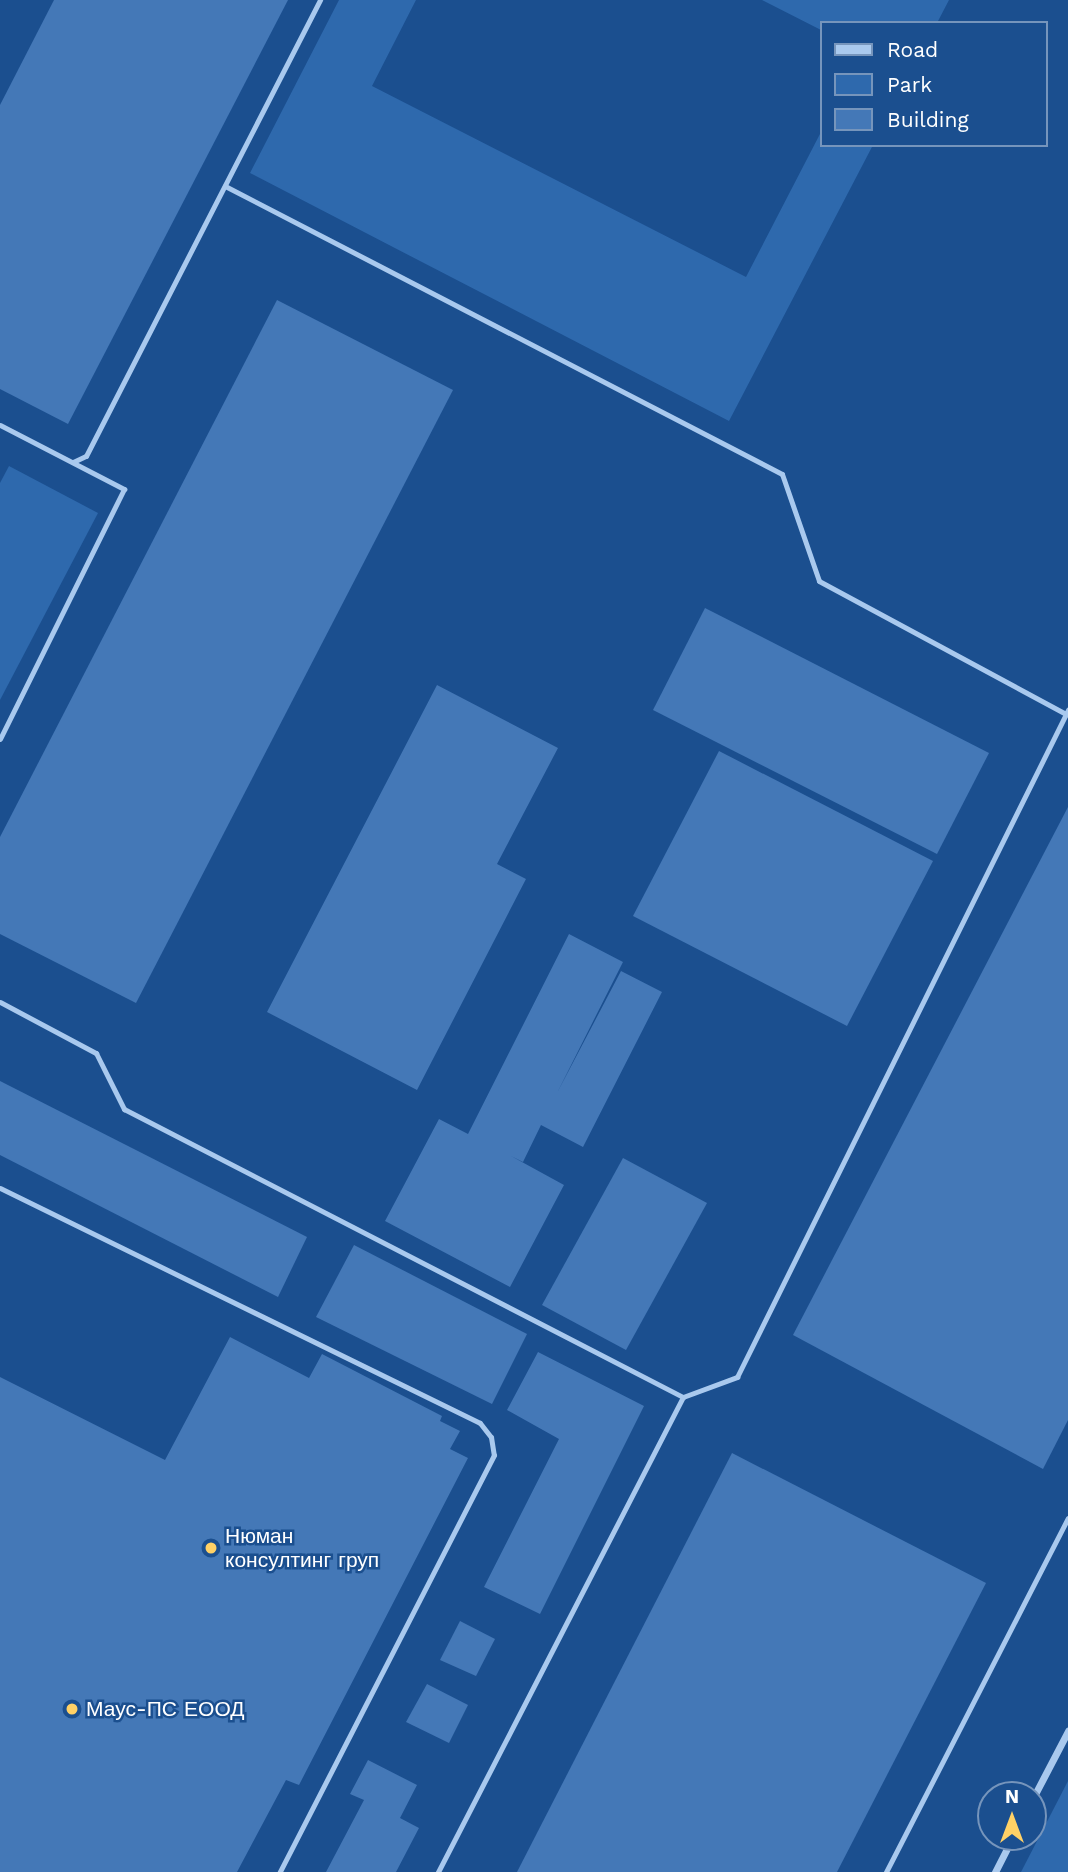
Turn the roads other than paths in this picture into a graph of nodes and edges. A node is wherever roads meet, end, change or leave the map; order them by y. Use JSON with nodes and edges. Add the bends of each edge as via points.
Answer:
{"nodes":[{"id":1,"x":320,"y":0,"type":"edge"},
{"id":2,"x":225,"y":186,"type":"junction"},
{"id":3,"x":0,"y":425,"type":"edge"},
{"id":4,"x":73,"y":462,"type":"junction"},
{"id":5,"x":1067,"y":712,"type":"edge"},
{"id":6,"x":0,"y":739,"type":"edge"},
{"id":7,"x":0,"y":1002,"type":"edge"},
{"id":8,"x":0,"y":1188,"type":"edge"},
{"id":9,"x":683,"y":1397,"type":"junction"},
{"id":10,"x":1068,"y":1518,"type":"edge"},
{"id":11,"x":1068,"y":1731,"type":"edge"},
{"id":12,"x":1042,"y":1781,"type":"edge"},
{"id":13,"x":1006,"y":1851,"type":"edge"},
{"id":14,"x":280,"y":1872,"type":"edge"},
{"id":15,"x":438,"y":1872,"type":"edge"},
{"id":16,"x":886,"y":1872,"type":"edge"},
{"id":17,"x":995,"y":1872,"type":"edge"}],
"edges":[{"from":1,"to":2,"type":"lane"},
{"from":2,"to":4,"type":"lane","via":[[86,456]]},
{"from":2,"to":5,"type":"lane","via":[[782,474],[820,581]]},
{"from":3,"to":4,"type":"lane"},
{"from":4,"to":6,"type":"lane","via":[[124,489]]},
{"from":5,"to":9,"type":"lane","via":[[737,1377]]},
{"from":7,"to":9,"type":"lane","via":[[96,1053],[124,1110]]},
{"from":8,"to":14,"type":"lane","via":[[480,1423],[491,1437],[494,1455]]},
{"from":9,"to":15,"type":"lane"},
{"from":10,"to":16,"type":"lane"},
{"from":11,"to":12,"type":"street"},
{"from":13,"to":17,"type":"street"}]}
